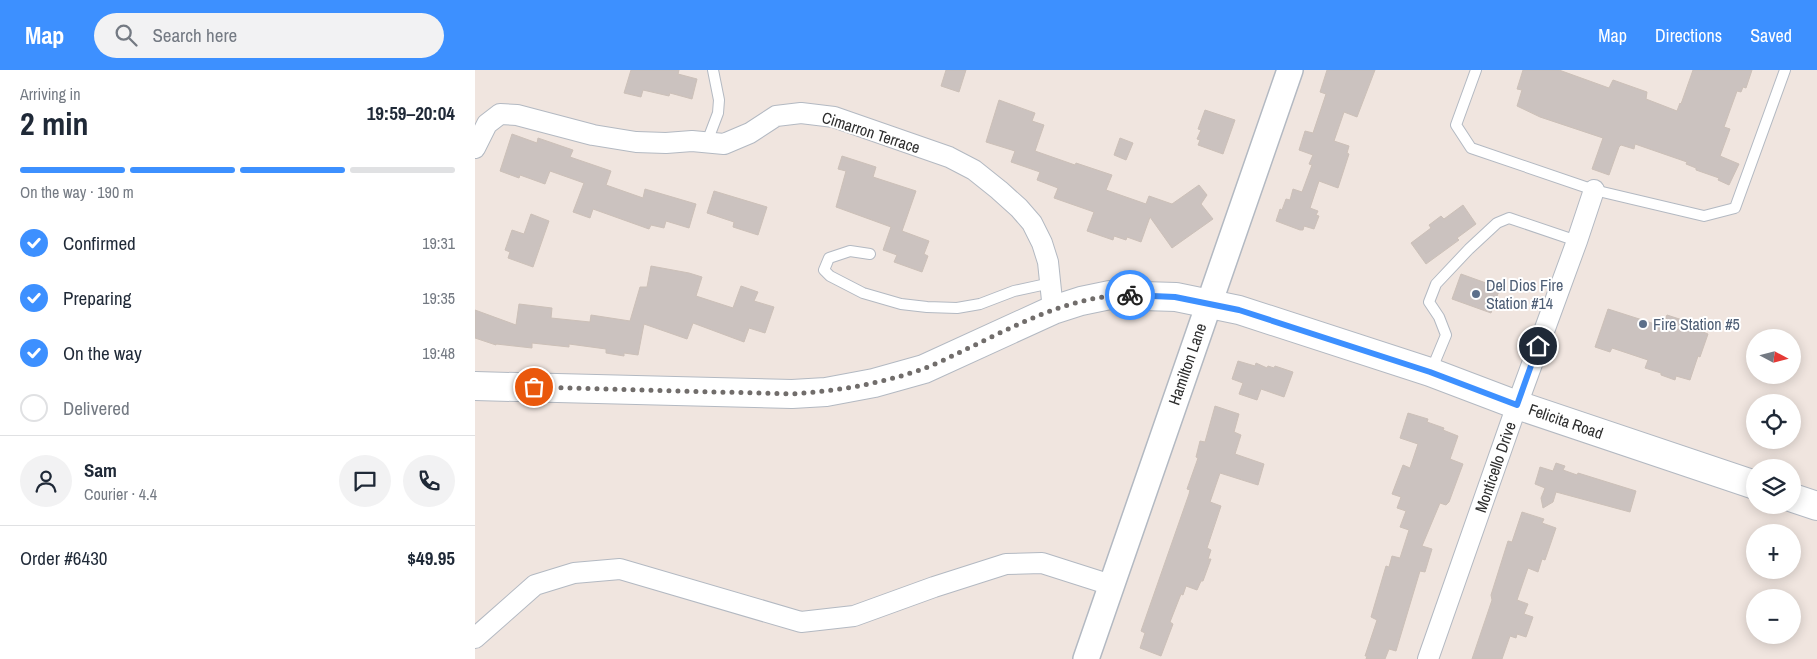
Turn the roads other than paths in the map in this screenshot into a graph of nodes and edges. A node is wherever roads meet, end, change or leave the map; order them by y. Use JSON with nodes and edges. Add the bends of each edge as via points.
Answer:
{"nodes":[{"id":1,"x":713,"y":70,"type":"edge"},
{"id":2,"x":1290,"y":70,"type":"edge"},
{"id":3,"x":1476,"y":70,"type":"edge"},
{"id":4,"x":1785,"y":70,"type":"edge"},
{"id":5,"x":707,"y":142,"type":"junction"},
{"id":6,"x":475,"y":148,"type":"edge"},
{"id":7,"x":1593,"y":190,"type":"junction"},
{"id":8,"x":1577,"y":241,"type":"junction"},
{"id":9,"x":870,"y":254,"type":"dead end"},
{"id":10,"x":1051,"y":283,"type":"junction"},
{"id":11,"x":1208,"y":303,"type":"junction"},
{"id":12,"x":1053,"y":310,"type":"junction"},
{"id":13,"x":1430,"y":372,"type":"junction"},
{"id":14,"x":475,"y":386,"type":"edge"},
{"id":15,"x":1517,"y":405,"type":"junction"},
{"id":16,"x":1746,"y":482,"type":"edge"},
{"id":17,"x":1801,"y":501,"type":"edge"},
{"id":18,"x":1817,"y":506,"type":"edge"},
{"id":19,"x":1111,"y":585,"type":"junction"},
{"id":20,"x":475,"y":638,"type":"edge"},
{"id":21,"x":1086,"y":659,"type":"edge"},
{"id":22,"x":1428,"y":659,"type":"edge"}],
"edges":[{"from":1,"to":5,"type":"lane","via":[[719,106]]},
{"from":2,"to":11,"type":"street","name":"Hamilton Lane"},
{"from":3,"to":7,"type":"lane","via":[[1456,125],[1471,148]]},
{"from":4,"to":7,"type":"lane","via":[[1735,208],[1704,216]]},
{"from":5,"to":6,"type":"street","name":"Cimarron Terrace","via":[[636,142],[593,135],[517,114],[500,114],[487,124]]},
{"from":5,"to":10,"type":"street","name":"Cimarron Terrace","via":[[724,144],[750,133],[776,116],[801,112],[834,117],[949,157],[974,170],[1032,223],[1042,243]]},
{"from":7,"to":8,"type":"street","name":"Monticello Drive"},
{"from":8,"to":13,"type":"lane","via":[[1509,218],[1497,223],[1436,284],[1429,302],[1446,335]]},
{"from":8,"to":15,"type":"street","name":"Monticello Drive"},
{"from":9,"to":10,"type":"lane","via":[[850,251],[829,258],[825,270],[830,276],[863,293],[927,308],[972,306],[1014,290]]},
{"from":10,"to":12,"type":"street","name":"Cimarron Terrace"},
{"from":11,"to":12,"type":"main road","name":"Felicita Road","via":[[1175,297],[1110,295],[1081,300]]},
{"from":11,"to":13,"type":"main road","name":"Felicita Road","via":[[1239,310]]},
{"from":11,"to":19,"type":"street","name":"Hamilton Lane"},
{"from":12,"to":14,"type":"main road","name":"Felicita Road","via":[[924,369],[826,392],[792,394]]},
{"from":13,"to":15,"type":"main road","name":"Felicita Road"},
{"from":15,"to":16,"type":"main road","name":"Felicita Road"},
{"from":15,"to":22,"type":"street","name":"Monticello Drive"},
{"from":17,"to":18,"type":"main road"},
{"from":19,"to":20,"type":"street","via":[[1042,562],[1006,564],[854,616],[801,622],[620,569],[574,573],[535,585]]},
{"from":19,"to":21,"type":"street","name":"Hamilton Lane"}]}
